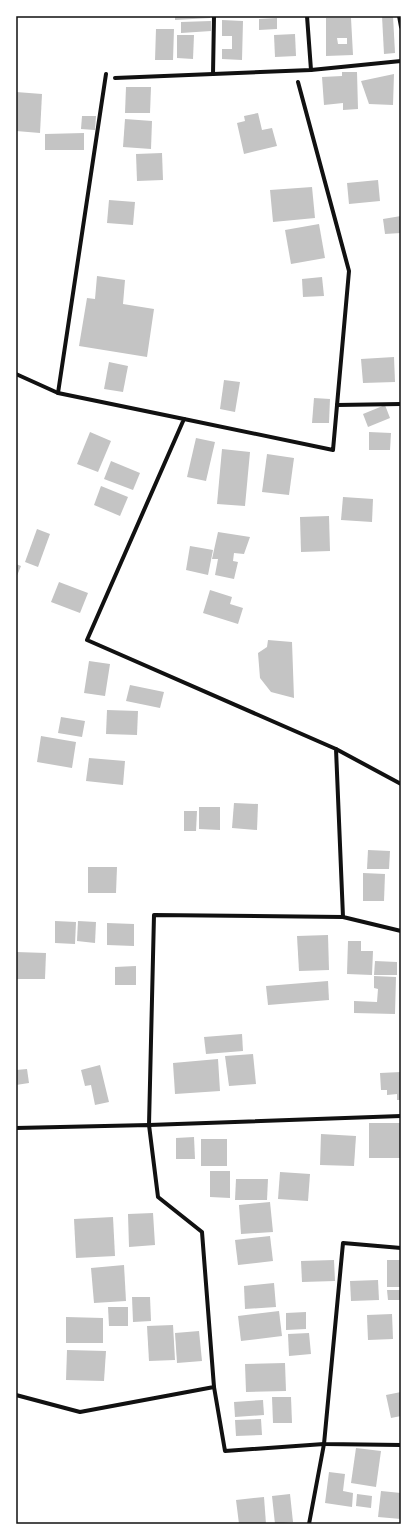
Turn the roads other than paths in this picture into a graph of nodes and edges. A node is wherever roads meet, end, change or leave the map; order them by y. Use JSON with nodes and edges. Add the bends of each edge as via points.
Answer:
{"nodes":[{"id":1,"x":214,"y":16,"type":"edge"},
{"id":2,"x":307,"y":16,"type":"edge"},
{"id":3,"x":400,"y":16,"type":"edge"},
{"id":4,"x":401,"y":27,"type":"edge"},
{"id":5,"x":401,"y":61,"type":"edge"},
{"id":6,"x":311,"y":70,"type":"junction"},
{"id":7,"x":106,"y":74,"type":"dead end"},
{"id":8,"x":213,"y":74,"type":"junction"},
{"id":9,"x":115,"y":78,"type":"dead end"},
{"id":10,"x":298,"y":82,"type":"dead end"},
{"id":11,"x":16,"y":374,"type":"edge"},
{"id":12,"x":58,"y":393,"type":"junction"},
{"id":13,"x":401,"y":404,"type":"edge"},
{"id":14,"x":337,"y":405,"type":"junction"},
{"id":15,"x":184,"y":419,"type":"junction"},
{"id":16,"x":336,"y":749,"type":"junction"},
{"id":17,"x":401,"y":784,"type":"edge"},
{"id":18,"x":343,"y":917,"type":"junction"},
{"id":19,"x":401,"y":931,"type":"edge"},
{"id":20,"x":401,"y":1116,"type":"edge"},
{"id":21,"x":149,"y":1125,"type":"junction"},
{"id":22,"x":16,"y":1128,"type":"edge"},
{"id":23,"x":401,"y":1248,"type":"edge"},
{"id":24,"x":214,"y":1387,"type":"junction"},
{"id":25,"x":16,"y":1395,"type":"edge"},
{"id":26,"x":324,"y":1444,"type":"junction"},
{"id":27,"x":401,"y":1445,"type":"edge"},
{"id":28,"x":309,"y":1524,"type":"edge"}],
"edges":[{"from":1,"to":8,"type":"street"},
{"from":2,"to":6,"type":"street"},
{"from":3,"to":4,"type":"street"},
{"from":5,"to":6,"type":"street"},
{"from":6,"to":8,"type":"street"},
{"from":7,"to":12,"type":"street"},
{"from":8,"to":9,"type":"street"},
{"from":10,"to":14,"type":"street","via":[[350,271]]},
{"from":11,"to":12,"type":"street"},
{"from":12,"to":15,"type":"street"},
{"from":13,"to":14,"type":"street"},
{"from":14,"to":15,"type":"street","via":[[333,450]]},
{"from":15,"to":16,"type":"street","via":[[87,640]]},
{"from":16,"to":17,"type":"street"},
{"from":16,"to":18,"type":"street"},
{"from":18,"to":19,"type":"street"},
{"from":18,"to":21,"type":"street","via":[[154,915]]},
{"from":20,"to":21,"type":"street"},
{"from":21,"to":22,"type":"street"},
{"from":21,"to":24,"type":"street","via":[[158,1197],[202,1232]]},
{"from":23,"to":26,"type":"street","via":[[343,1243]]},
{"from":24,"to":25,"type":"street","via":[[80,1412]]},
{"from":24,"to":26,"type":"street","via":[[225,1451]]},
{"from":26,"to":27,"type":"street"},
{"from":26,"to":28,"type":"street"}]}
